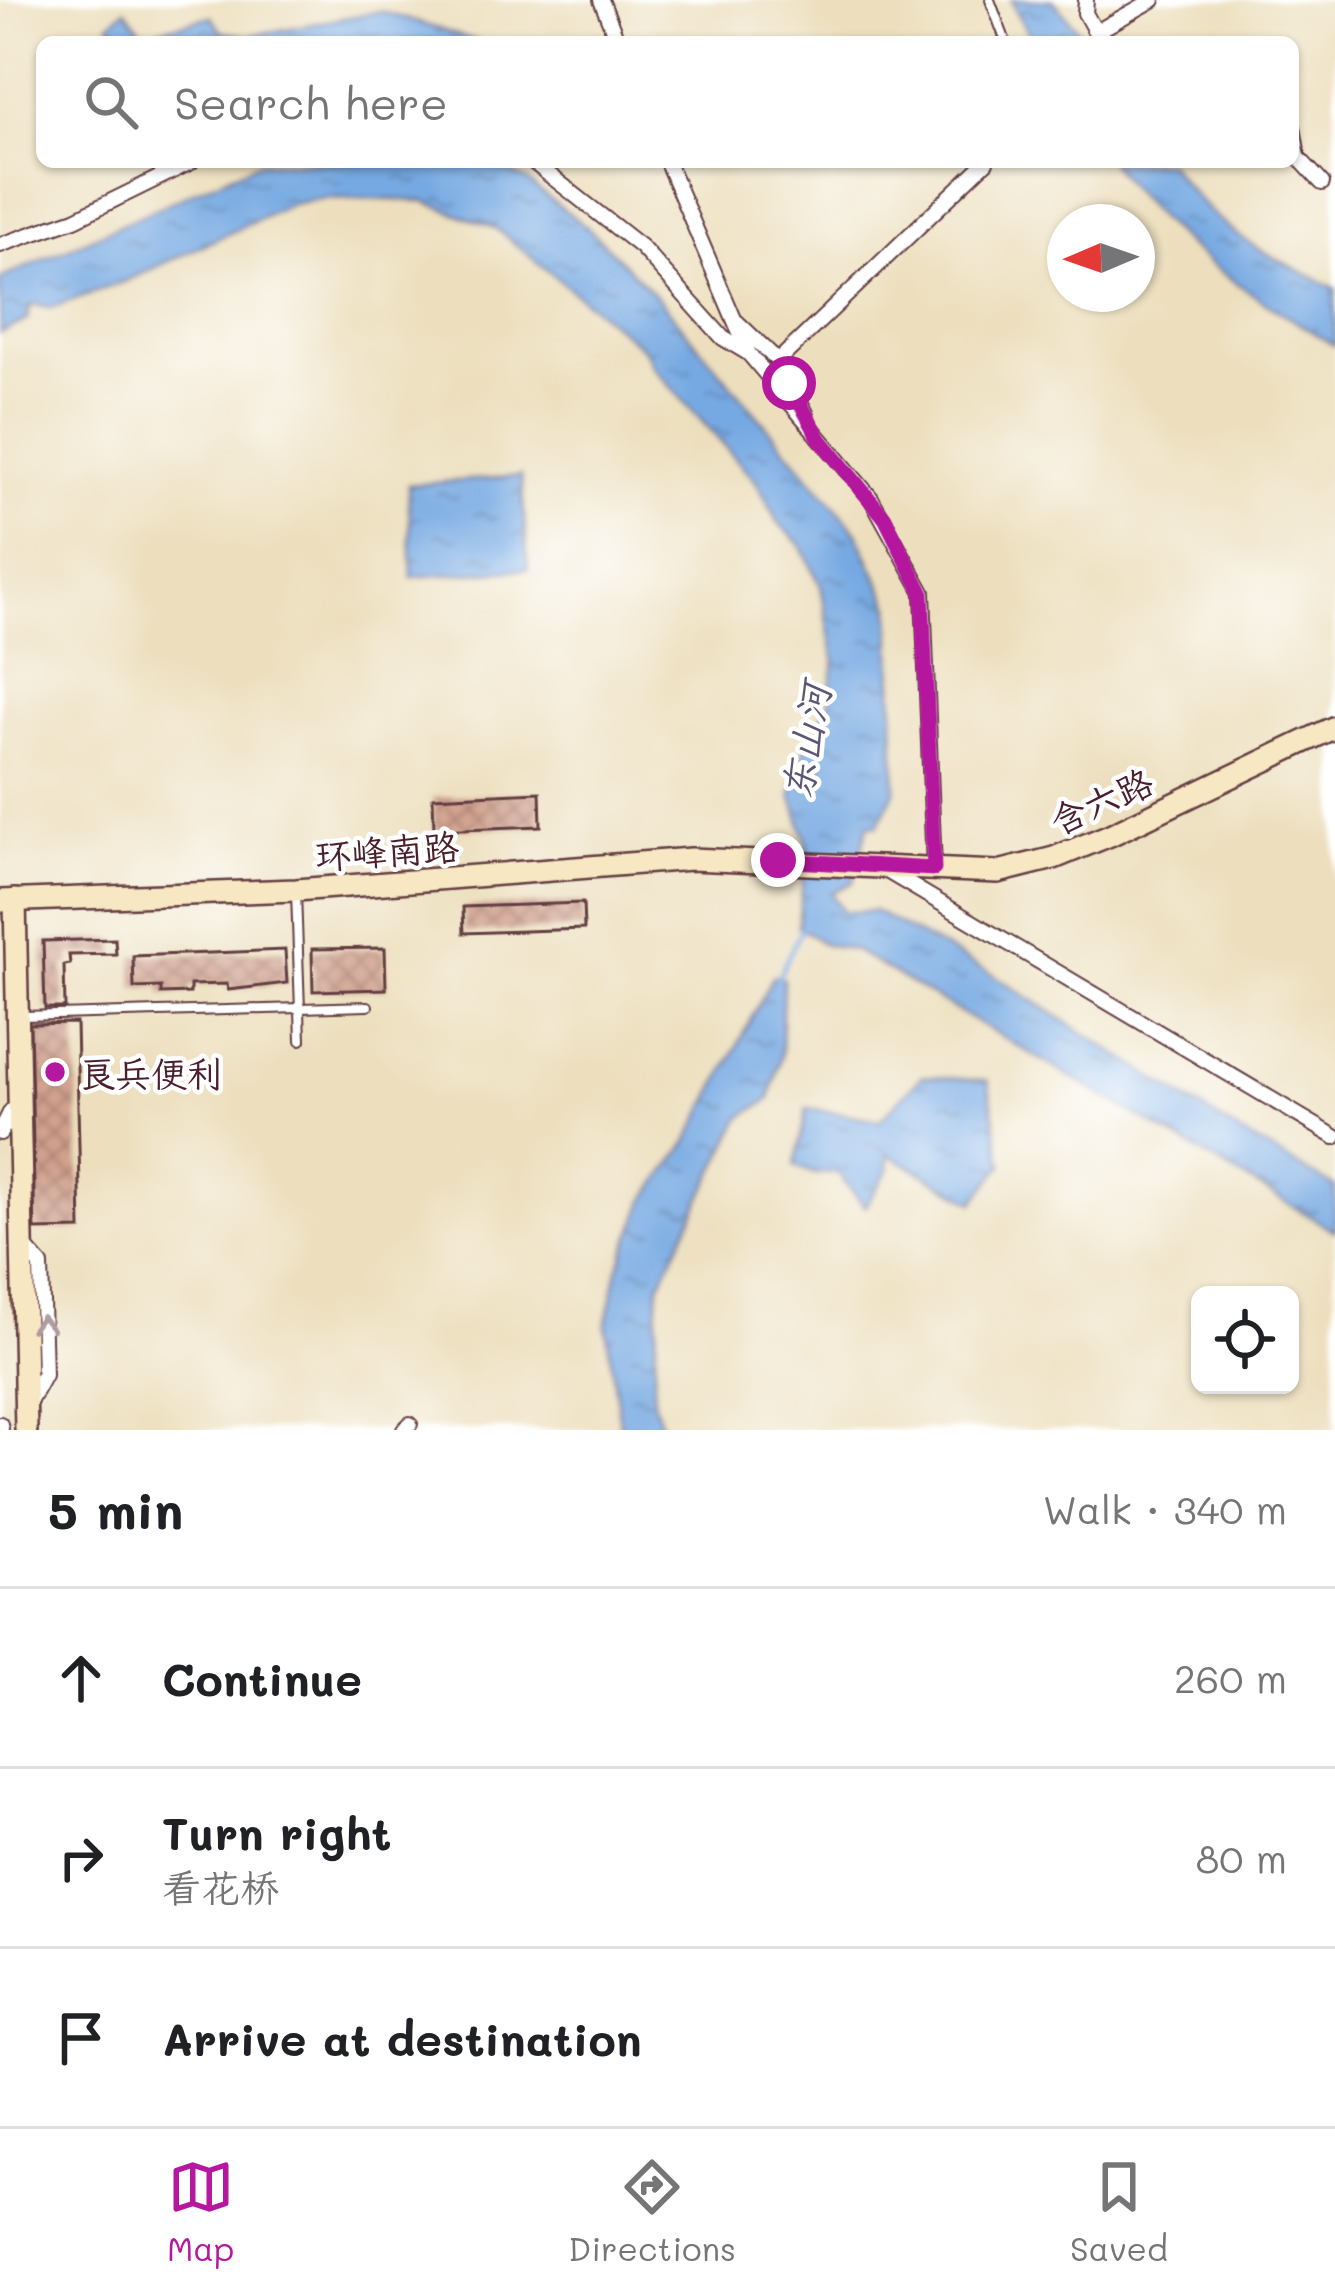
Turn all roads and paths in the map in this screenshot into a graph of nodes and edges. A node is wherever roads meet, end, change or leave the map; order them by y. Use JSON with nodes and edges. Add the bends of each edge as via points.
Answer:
{"nodes":[{"id":1,"x":601,"y":0,"type":"edge"},
{"id":2,"x":990,"y":0,"type":"edge"},
{"id":3,"x":1086,"y":0,"type":"edge"},
{"id":4,"x":1153,"y":0,"type":"edge"},
{"id":5,"x":616,"y":36,"type":"edge"},
{"id":6,"x":1004,"y":36,"type":"edge"},
{"id":7,"x":1097,"y":36,"type":"edge"},
{"id":8,"x":1099,"y":36,"type":"edge"},
{"id":9,"x":1299,"y":158,"type":"edge"},
{"id":10,"x":179,"y":168,"type":"edge"},
{"id":11,"x":541,"y":168,"type":"edge"},
{"id":12,"x":670,"y":168,"type":"edge"},
{"id":13,"x":980,"y":168,"type":"edge"},
{"id":14,"x":1322,"y":183,"type":"dead end"},
{"id":15,"x":0,"y":245,"type":"edge"},
{"id":16,"x":730,"y":314,"type":"junction"},
{"id":17,"x":749,"y":354,"type":"junction"},
{"id":18,"x":778,"y":362,"type":"junction"},
{"id":19,"x":820,"y":439,"type":"junction"},
{"id":20,"x":1335,"y":727,"type":"edge"},
{"id":21,"x":880,"y":867,"type":"junction"},
{"id":22,"x":934,"y":869,"type":"junction"},
{"id":23,"x":296,"y":890,"type":"junction"},
{"id":24,"x":7,"y":900,"type":"edge"},
{"id":25,"x":368,"y":1006,"type":"dead end"},
{"id":26,"x":300,"y":1008,"type":"junction"},
{"id":27,"x":16,"y":1016,"type":"junction"},
{"id":28,"x":301,"y":1040,"type":"dead end"},
{"id":29,"x":11,"y":1111,"type":"junction"},
{"id":30,"x":0,"y":1133,"type":"edge"},
{"id":31,"x":1335,"y":1137,"type":"edge"},
{"id":32,"x":12,"y":1420,"type":"edge"}],
"edges":[{"from":1,"to":5,"type":"street"},
{"from":2,"to":6,"type":"lane"},
{"from":3,"to":7,"type":"street"},
{"from":4,"to":8,"type":"street"},
{"from":9,"to":14,"type":"street"},
{"from":10,"to":15,"type":"street"},
{"from":11,"to":17,"type":"street","via":[[641,248],[723,338]]},
{"from":12,"to":16,"type":"street"},
{"from":13,"to":18,"type":"street"},
{"from":16,"to":17,"type":"street"},
{"from":16,"to":18,"type":"street"},
{"from":17,"to":19,"type":"street"},
{"from":18,"to":19,"type":"street"},
{"from":19,"to":22,"type":"street","via":[[885,518],[922,592]]},
{"from":20,"to":22,"type":"main road","name":"含六路","via":[[1054,858],[998,872]]},
{"from":21,"to":22,"type":"main road","name":"含六路"},
{"from":21,"to":23,"type":"main road","name":"环峰南路","via":[[691,859]]},
{"from":21,"to":31,"type":"street"},
{"from":23,"to":24,"type":"main road","name":"环峰南路"},
{"from":23,"to":26,"type":"lane"},
{"from":24,"to":27,"type":"main road"},
{"from":24,"to":29,"type":"main road"},
{"from":25,"to":26,"type":"lane"},
{"from":26,"to":27,"type":"lane"},
{"from":26,"to":28,"type":"lane"},
{"from":32,"to":27,"type":"main road","one_way":true,"via":[[21,1243]]},
{"from":29,"to":30,"type":"street"},
{"from":29,"to":32,"type":"main road"}]}
